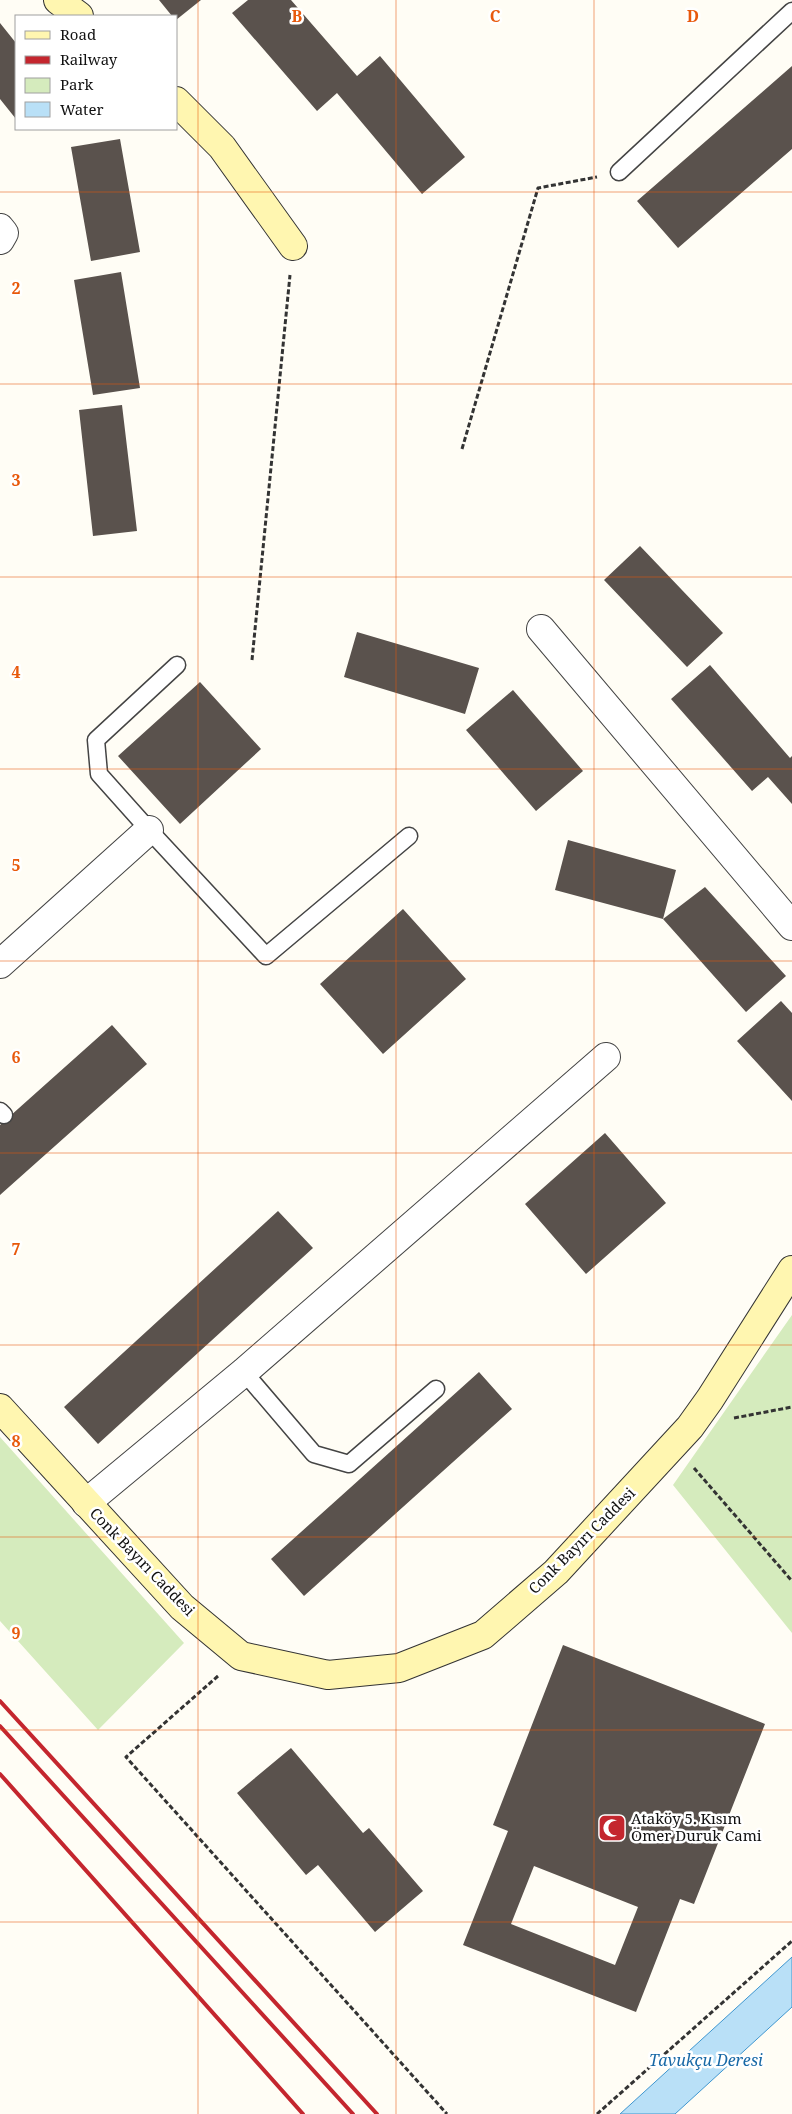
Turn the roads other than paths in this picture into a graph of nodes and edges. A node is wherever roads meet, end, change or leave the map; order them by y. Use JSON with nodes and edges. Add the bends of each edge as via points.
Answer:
{"nodes":[{"id":1,"x":58,"y":0,"type":"edge"},
{"id":2,"x":792,"y":10,"type":"edge"},
{"id":3,"x":78,"y":15,"type":"edge"},
{"id":4,"x":178,"y":103,"type":"edge"},
{"id":5,"x":620,"y":172,"type":"road end"},
{"id":6,"x":0,"y":228,"type":"edge"},
{"id":7,"x":0,"y":240,"type":"edge"},
{"id":8,"x":293,"y":246,"type":"road end"},
{"id":9,"x":541,"y":629,"type":"dead end"},
{"id":10,"x":177,"y":665,"type":"dead end"},
{"id":11,"x":149,"y":830,"type":"junction"},
{"id":12,"x":409,"y":836,"type":"dead end"},
{"id":13,"x":792,"y":926,"type":"edge"},
{"id":14,"x":0,"y":964,"type":"edge"},
{"id":15,"x":606,"y":1057,"type":"dead end"},
{"id":16,"x":792,"y":1270,"type":"edge"},
{"id":17,"x":244,"y":1372,"type":"junction"},
{"id":18,"x":436,"y":1389,"type":"dead end"},
{"id":19,"x":0,"y":1408,"type":"edge"},
{"id":20,"x":86,"y":1503,"type":"junction"}],
"edges":[{"from":1,"to":3,"type":"street"},
{"from":2,"to":5,"type":"lane"},
{"from":4,"to":8,"type":"street","via":[[222,147]]},
{"from":6,"to":7,"type":"street","via":[[4,233]]},
{"from":9,"to":13,"type":"street"},
{"from":10,"to":11,"type":"lane","via":[[96,740],[99,774]]},
{"from":11,"to":12,"type":"lane","via":[[266,956]]},
{"from":11,"to":14,"type":"street"},
{"from":15,"to":17,"type":"street"},
{"from":16,"to":20,"type":"street","name":"Conk Bayırı Caddesi","via":[[710,1399],[682,1436],[556,1572],[483,1635],[399,1668],[328,1675],[241,1656],[182,1607]]},
{"from":17,"to":18,"type":"lane","via":[[314,1454],[349,1464]]},
{"from":17,"to":20,"type":"street"},
{"from":19,"to":20,"type":"street","name":"Conk Bayırı Caddesi"}]}
